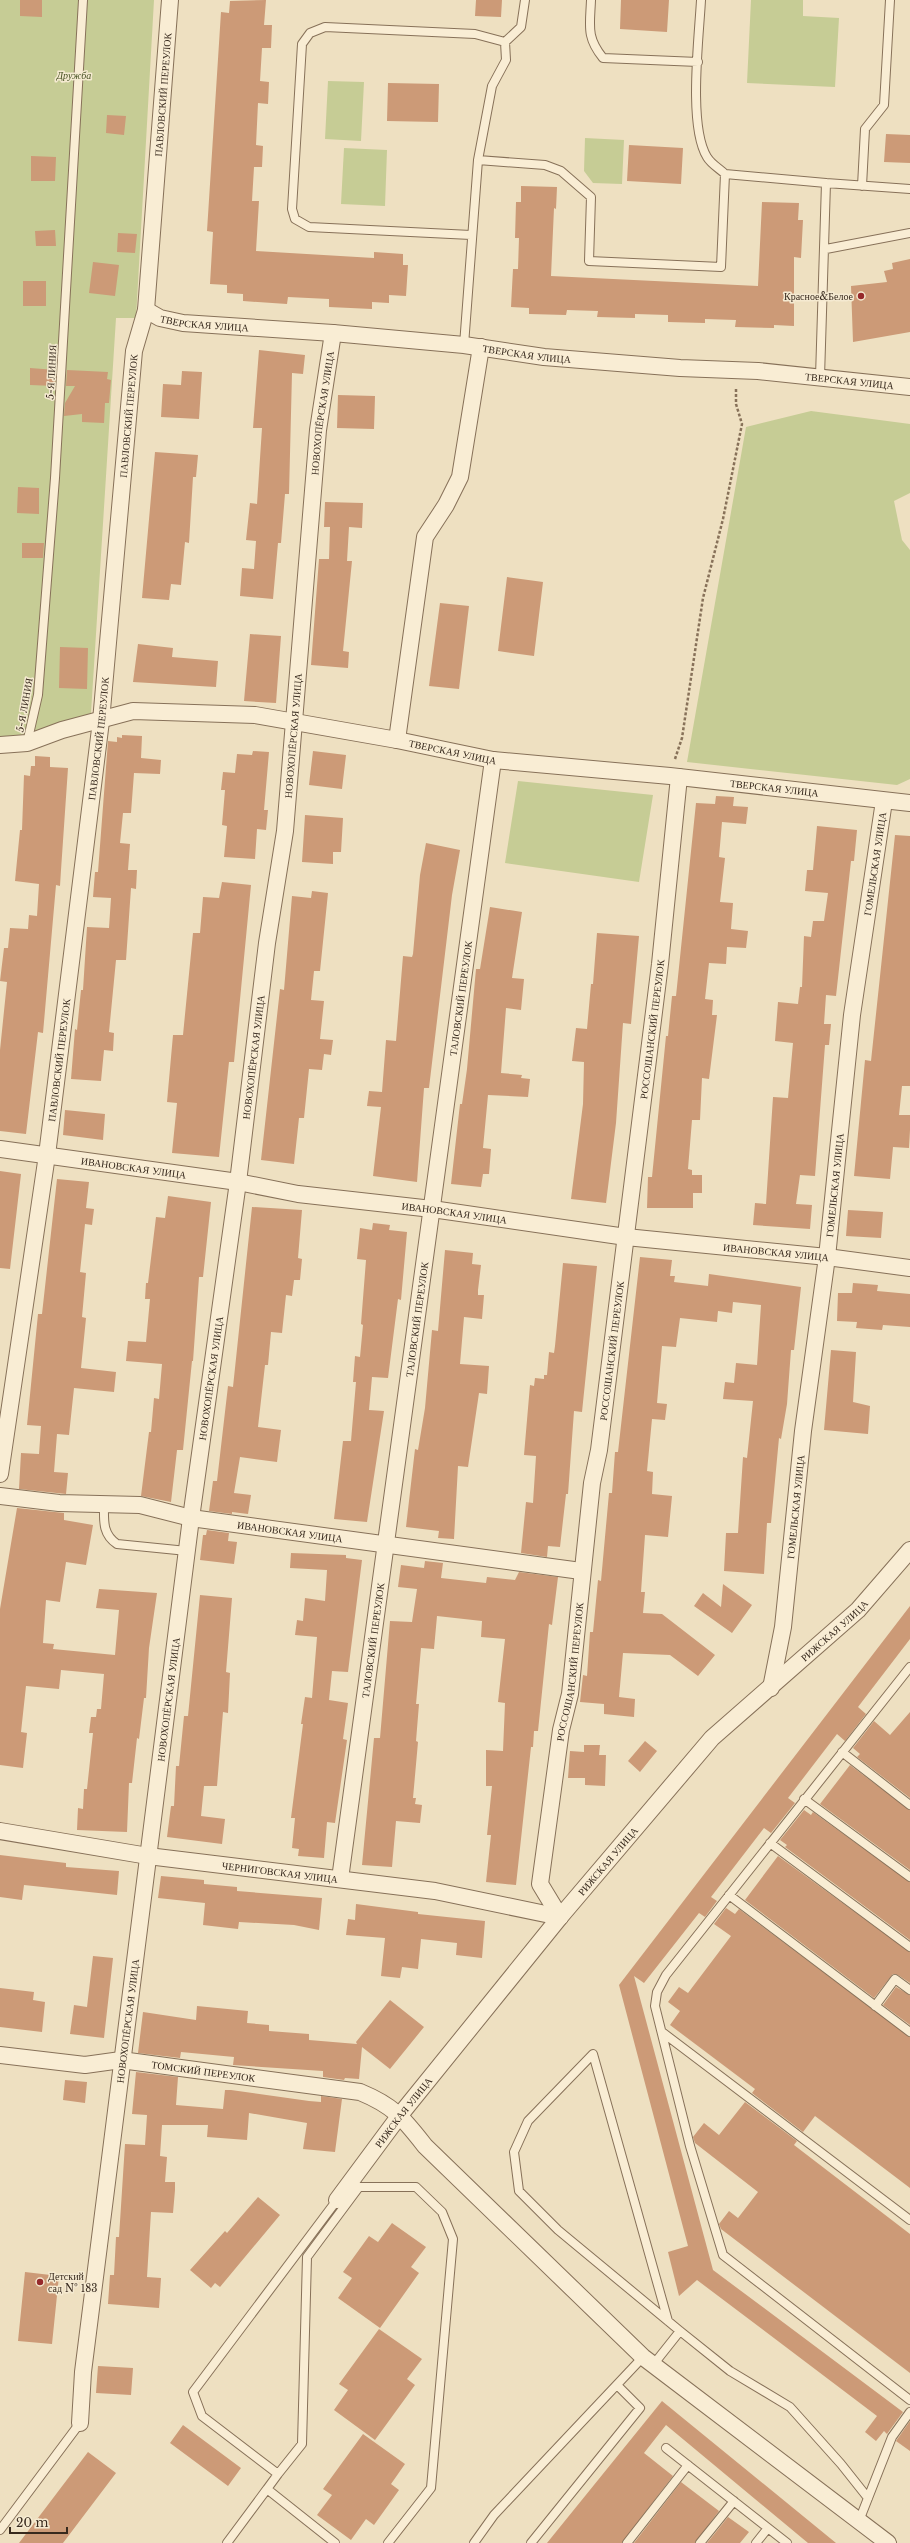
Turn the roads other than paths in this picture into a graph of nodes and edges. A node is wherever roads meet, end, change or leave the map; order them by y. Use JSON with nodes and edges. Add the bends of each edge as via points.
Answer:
{"nodes":[{"id":1,"x":83,"y":0,"type":"edge"},
{"id":2,"x":170,"y":0,"type":"edge"},
{"id":3,"x":525,"y":0,"type":"edge"},
{"id":4,"x":591,"y":0,"type":"edge"},
{"id":5,"x":701,"y":0,"type":"edge"},
{"id":6,"x":890,"y":0,"type":"edge"},
{"id":7,"x":504,"y":42,"type":"junction"},
{"id":8,"x":698,"y":62,"type":"junction"},
{"id":9,"x":478,"y":160,"type":"junction"},
{"id":10,"x":725,"y":174,"type":"junction"},
{"id":11,"x":826,"y":183,"type":"junction"},
{"id":12,"x":862,"y":186,"type":"junction"},
{"id":13,"x":910,"y":190,"type":"edge"},
{"id":14,"x":910,"y":233,"type":"edge"},
{"id":15,"x":471,"y":235,"type":"junction"},
{"id":16,"x":826,"y":249,"type":"junction"},
{"id":17,"x":146,"y":310,"type":"junction"},
{"id":18,"x":333,"y":333,"type":"junction"},
{"id":19,"x":464,"y":345,"type":"junction"},
{"id":20,"x":481,"y":347,"type":"junction"},
{"id":21,"x":820,"y":377,"type":"junction"},
{"id":22,"x":910,"y":387,"type":"edge"},
{"id":23,"x":101,"y":721,"type":"junction"},
{"id":24,"x":292,"y":723,"type":"junction"},
{"id":25,"x":397,"y":740,"type":"junction"},
{"id":26,"x":27,"y":743,"type":"junction"},
{"id":27,"x":0,"y":745,"type":"edge"},
{"id":28,"x":493,"y":760,"type":"junction"},
{"id":29,"x":674,"y":777,"type":"junction"},
{"id":30,"x":884,"y":801,"type":"junction"},
{"id":31,"x":910,"y":803,"type":"edge"},
{"id":32,"x":0,"y":1149,"type":"edge"},
{"id":33,"x":47,"y":1155,"type":"junction"},
{"id":34,"x":238,"y":1182,"type":"junction"},
{"id":35,"x":432,"y":1209,"type":"junction"},
{"id":36,"x":626,"y":1237,"type":"junction"},
{"id":37,"x":827,"y":1257,"type":"junction"},
{"id":38,"x":910,"y":1268,"type":"edge"},
{"id":39,"x":0,"y":1474,"type":"edge"},
{"id":40,"x":0,"y":1496,"type":"edge"},
{"id":41,"x":104,"y":1504,"type":"junction"},
{"id":42,"x":191,"y":1518,"type":"junction"},
{"id":43,"x":386,"y":1543,"type":"junction"},
{"id":44,"x":910,"y":1550,"type":"edge"},
{"id":45,"x":186,"y":1551,"type":"junction"},
{"id":46,"x":581,"y":1571,"type":"junction"},
{"id":47,"x":910,"y":1667,"type":"edge"},
{"id":48,"x":771,"y":1688,"type":"junction"},
{"id":49,"x":842,"y":1752,"type":"junction"},
{"id":50,"x":804,"y":1800,"type":"junction"},
{"id":51,"x":910,"y":1804,"type":"edge"},
{"id":52,"x":0,"y":1831,"type":"edge"},
{"id":53,"x":770,"y":1843,"type":"junction"},
{"id":54,"x":148,"y":1856,"type":"junction"},
{"id":55,"x":910,"y":1877,"type":"edge"},
{"id":56,"x":340,"y":1879,"type":"junction"},
{"id":57,"x":729,"y":1894,"type":"junction"},
{"id":58,"x":560,"y":1917,"type":"junction"},
{"id":59,"x":910,"y":1947,"type":"edge"},
{"id":60,"x":910,"y":1990,"type":"edge"},
{"id":61,"x":876,"y":2006,"type":"junction"},
{"id":62,"x":662,"y":2032,"type":"junction"},
{"id":63,"x":910,"y":2032,"type":"edge"},
{"id":64,"x":0,"y":2055,"type":"edge"},
{"id":65,"x":121,"y":2060,"type":"junction"},
{"id":66,"x":400,"y":2115,"type":"junction"},
{"id":67,"x":337,"y":2200,"type":"joint"},
{"id":68,"x":910,"y":2220,"type":"edge"},
{"id":69,"x":668,"y":2321,"type":"junction"},
{"id":70,"x":680,"y":2331,"type":"junction"},
{"id":71,"x":648,"y":2361,"type":"junction"},
{"id":72,"x":617,"y":2385,"type":"junction"},
{"id":73,"x":910,"y":2400,"type":"edge"},
{"id":74,"x":910,"y":2412,"type":"edge"},
{"id":75,"x":80,"y":2423,"type":"joint"},
{"id":76,"x":666,"y":2448,"type":"dead end"},
{"id":77,"x":688,"y":2465,"type":"junction"},
{"id":78,"x":278,"y":2474,"type":"junction"},
{"id":79,"x":267,"y":2489,"type":"junction"},
{"id":80,"x":868,"y":2498,"type":"junction"},
{"id":81,"x":734,"y":2501,"type":"junction"},
{"id":82,"x":859,"y":2521,"type":"junction"},
{"id":83,"x":768,"y":2528,"type":"junction"},
{"id":84,"x":0,"y":2530,"type":"edge"},
{"id":85,"x":227,"y":2543,"type":"edge"},
{"id":86,"x":335,"y":2543,"type":"edge"},
{"id":87,"x":388,"y":2543,"type":"edge"},
{"id":88,"x":474,"y":2543,"type":"edge"},
{"id":89,"x":530,"y":2543,"type":"edge"},
{"id":90,"x":627,"y":2543,"type":"edge"},
{"id":91,"x":700,"y":2543,"type":"edge"},
{"id":92,"x":756,"y":2543,"type":"edge"},
{"id":93,"x":787,"y":2543,"type":"edge"},
{"id":94,"x":888,"y":2543,"type":"edge"}],
"edges":[{"from":1,"to":26,"type":"lane","name":"5-Я ЛИНИЯ","via":[[55,478],[38,695]]},
{"from":2,"to":17,"type":"street","name":"ПАВЛОВСКИЙ ПЕРЕУЛОК"},
{"from":3,"to":7,"type":"lane","via":[[521,27]]},
{"from":4,"to":8,"type":"lane","via":[[592,44],[603,58]]},
{"from":5,"to":8,"type":"lane"},
{"from":6,"to":12,"type":"lane","via":[[884,104],[865,129]]},
{"from":7,"to":9,"type":"lane","via":[[506,60],[492,86]]},
{"from":7,"to":15,"type":"lane","via":[[475,34],[325,27],[310,33],[302,44],[292,208],[295,219],[308,227]]},
{"from":8,"to":10,"type":"lane","via":[[698,137],[707,159]]},
{"from":9,"to":10,"type":"lane","via":[[545,165],[561,171],[591,197],[589,261],[721,267]]},
{"from":9,"to":15,"type":"lane"},
{"from":10,"to":11,"type":"lane"},
{"from":11,"to":12,"type":"lane"},
{"from":11,"to":16,"type":"lane"},
{"from":12,"to":13,"type":"lane"},
{"from":14,"to":16,"type":"lane"},
{"from":15,"to":19,"type":"lane"},
{"from":16,"to":21,"type":"lane"},
{"from":17,"to":18,"type":"street","name":"ТВЕРСКАЯ УЛИЦА","via":[[160,318],[183,323]]},
{"from":17,"to":23,"type":"street","name":"ПАВЛОВСКИЙ ПЕРЕУЛОК","via":[[134,351]]},
{"from":18,"to":19,"type":"street","name":"ТВЕРСКАЯ УЛИЦА"},
{"from":18,"to":24,"type":"street","name":"НОВОХОПЁРСКАЯ УЛИЦА","via":[[318,430]]},
{"from":19,"to":20,"type":"street","name":"ТВЕРСКАЯ УЛИЦА"},
{"from":20,"to":21,"type":"street","name":"ТВЕРСКАЯ УЛИЦА","via":[[544,357]]},
{"from":20,"to":25,"type":"street","via":[[460,477],[446,505],[425,537]]},
{"from":21,"to":22,"type":"street","name":"ТВЕРСКАЯ УЛИЦА"},
{"from":23,"to":24,"type":"street","name":"ТВЕРСКАЯ УЛИЦА","via":[[133,711],[255,715]]},
{"from":23,"to":26,"type":"street","name":"ТВЕРСКАЯ УЛИЦА","via":[[62,730]]},
{"from":23,"to":33,"type":"street","name":"ПАВЛОВСКИЙ ПЕРЕУЛОК"},
{"from":24,"to":25,"type":"street","name":"ТВЕРСКАЯ УЛИЦА"},
{"from":24,"to":34,"type":"street","name":"НОВОХОПЁРСКАЯ УЛИЦА","via":[[285,832],[267,943]]},
{"from":25,"to":28,"type":"street","name":"ТВЕРСКАЯ УЛИЦА"},
{"from":26,"to":27,"type":"street","name":"ТВЕРСКАЯ УЛИЦА"},
{"from":28,"to":29,"type":"street","name":"ТВЕРСКАЯ УЛИЦА"},
{"from":28,"to":35,"type":"street","name":"ТАЛОВСКИЙ ПЕРЕУЛОК"},
{"from":29,"to":30,"type":"street","name":"ТВЕРСКАЯ УЛИЦА"},
{"from":29,"to":36,"type":"street","name":"РОССОШАНСКИЙ ПЕРЕУЛОК","via":[[660,964]]},
{"from":30,"to":31,"type":"street","name":"ТВЕРСКАЯ УЛИЦА"},
{"from":30,"to":37,"type":"street","name":"ГОМЕЛЬСКАЯ УЛИЦА","via":[[852,1015]]},
{"from":32,"to":33,"type":"street","name":"ИВАНОВСКАЯ УЛИЦА"},
{"from":33,"to":34,"type":"street","name":"ИВАНОВСКАЯ УЛИЦА"},
{"from":33,"to":39,"type":"street","name":"ПАВЛОВСКИЙ ПЕРЕУЛОК"},
{"from":34,"to":35,"type":"street","name":"ИВАНОВСКАЯ УЛИЦА","via":[[298,1194]]},
{"from":34,"to":42,"type":"street","name":"НОВОХОПЁРСКАЯ УЛИЦА"},
{"from":35,"to":36,"type":"street","name":"ИВАНОВСКАЯ УЛИЦА"},
{"from":35,"to":43,"type":"street","name":"ТАЛОВСКИЙ ПЕРЕУЛОК"},
{"from":36,"to":37,"type":"street","name":"ИВАНОВСКАЯ УЛИЦА"},
{"from":36,"to":46,"type":"street","name":"РОССОШАНСКИЙ ПЕРЕУЛОК"},
{"from":37,"to":38,"type":"street","name":"ИВАНОВСКАЯ УЛИЦА"},
{"from":37,"to":48,"type":"street","name":"ГОМЕЛЬСКАЯ УЛИЦА","via":[[802,1431],[783,1627]]},
{"from":40,"to":41,"type":"street","name":"ИВАНОВСКАЯ УЛИЦА","via":[[59,1503]]},
{"from":41,"to":42,"type":"street","name":"ИВАНОВСКАЯ УЛИЦА","via":[[140,1505]]},
{"from":41,"to":45,"type":"lane","via":[[104,1526],[109,1539],[117,1544]]},
{"from":42,"to":43,"type":"street","name":"ИВАНОВСКАЯ УЛИЦА"},
{"from":42,"to":45,"type":"street","name":"НОВОХОПЁРСКАЯ УЛИЦА"},
{"from":43,"to":46,"type":"street","name":"ИВАНОВСКАЯ УЛИЦА"},
{"from":43,"to":56,"type":"street","name":"ТАЛОВСКИЙ ПЕРЕУЛОК"},
{"from":44,"to":48,"type":"street","name":"РИЖСКАЯ УЛИЦА","via":[[858,1610]]},
{"from":45,"to":54,"type":"street","name":"НОВОХОПЁРСКАЯ УЛИЦА"},
{"from":46,"to":58,"type":"street","name":"РОССОШАНСКИЙ ПЕРЕУЛОК","via":[[570,1694],[562,1730],[540,1884]]},
{"from":47,"to":49,"type":"lane"},
{"from":48,"to":58,"type":"street","name":"РИЖСКАЯ УЛИЦА","via":[[712,1738]]},
{"from":49,"to":50,"type":"lane"},
{"from":49,"to":51,"type":"lane"},
{"from":50,"to":53,"type":"lane"},
{"from":50,"to":55,"type":"lane"},
{"from":52,"to":54,"type":"street","name":"ЧЕРНИГОВСКАЯ УЛИЦА"},
{"from":53,"to":57,"type":"lane"},
{"from":53,"to":59,"type":"lane"},
{"from":54,"to":56,"type":"street","name":"ЧЕРНИГОВСКАЯ УЛИЦА"},
{"from":54,"to":65,"type":"street","name":"НОВОХОПЁРСКАЯ УЛИЦА"},
{"from":56,"to":58,"type":"street","name":"ЧЕРНИГОВСКАЯ УЛИЦА","via":[[434,1891]]},
{"from":57,"to":61,"type":"lane"},
{"from":57,"to":62,"type":"lane","via":[[666,1975],[657,1992],[655,2006]]},
{"from":58,"to":66,"type":"street","name":"РИЖСКАЯ УЛИЦА"},
{"from":60,"to":61,"type":"lane","via":[[895,1979]]},
{"from":61,"to":63,"type":"lane"},
{"from":62,"to":68,"type":"lane"},
{"from":62,"to":73,"type":"lane","via":[[690,2146],[723,2255]]},
{"from":64,"to":65,"type":"street","name":"ТОМСКИЙ ПЕРЕУЛОК","via":[[85,2065]]},
{"from":65,"to":66,"type":"street","name":"ТОМСКИЙ ПЕРЕУЛОК","via":[[360,2092],[382,2101]]},
{"from":65,"to":75,"type":"street","name":"НОВОХОПЁРСКАЯ УЛИЦА","via":[[83,2372]]},
{"from":66,"to":67,"type":"street","name":"РИЖСКАЯ УЛИЦА"},
{"from":66,"to":71,"type":"street","name":"ТОМСКИЙ ПЕРЕУЛОК","via":[[425,2146]]},
{"from":67,"to":78,"type":"lane","via":[[194,2392],[202,2416]]},
{"from":69,"to":69,"type":"lane","via":[[558,2230],[519,2191],[514,2152],[528,2121],[594,2054]]},
{"from":69,"to":70,"type":"lane"},
{"from":70,"to":71,"type":"lane"},
{"from":70,"to":80,"type":"lane","via":[[730,2371],[790,2408]]},
{"from":71,"to":72,"type":"lane"},
{"from":71,"to":82,"type":"street","name":"ТОМСКИЙ ПЕРЕУЛОК"},
{"from":72,"to":88,"type":"lane","via":[[494,2515]]},
{"from":72,"to":89,"type":"lane","via":[[640,2408]]},
{"from":74,"to":80,"type":"lane","via":[[892,2437]]},
{"from":75,"to":84,"type":"lane"},
{"from":76,"to":77,"type":"lane"},
{"from":77,"to":81,"type":"lane"},
{"from":77,"to":90,"type":"lane"},
{"from":78,"to":79,"type":"lane"},
{"from":78,"to":87,"type":"lane","via":[[302,2444],[307,2257],[359,2187],[416,2187],[442,2212],[453,2239],[431,2488]]},
{"from":79,"to":85,"type":"lane"},
{"from":79,"to":86,"type":"lane"},
{"from":80,"to":82,"type":"lane"},
{"from":81,"to":83,"type":"lane"},
{"from":81,"to":91,"type":"lane"},
{"from":82,"to":94,"type":"street","name":"ТОМСКИЙ ПЕРЕУЛОК"},
{"from":83,"to":92,"type":"lane"},
{"from":83,"to":93,"type":"lane"}]}
